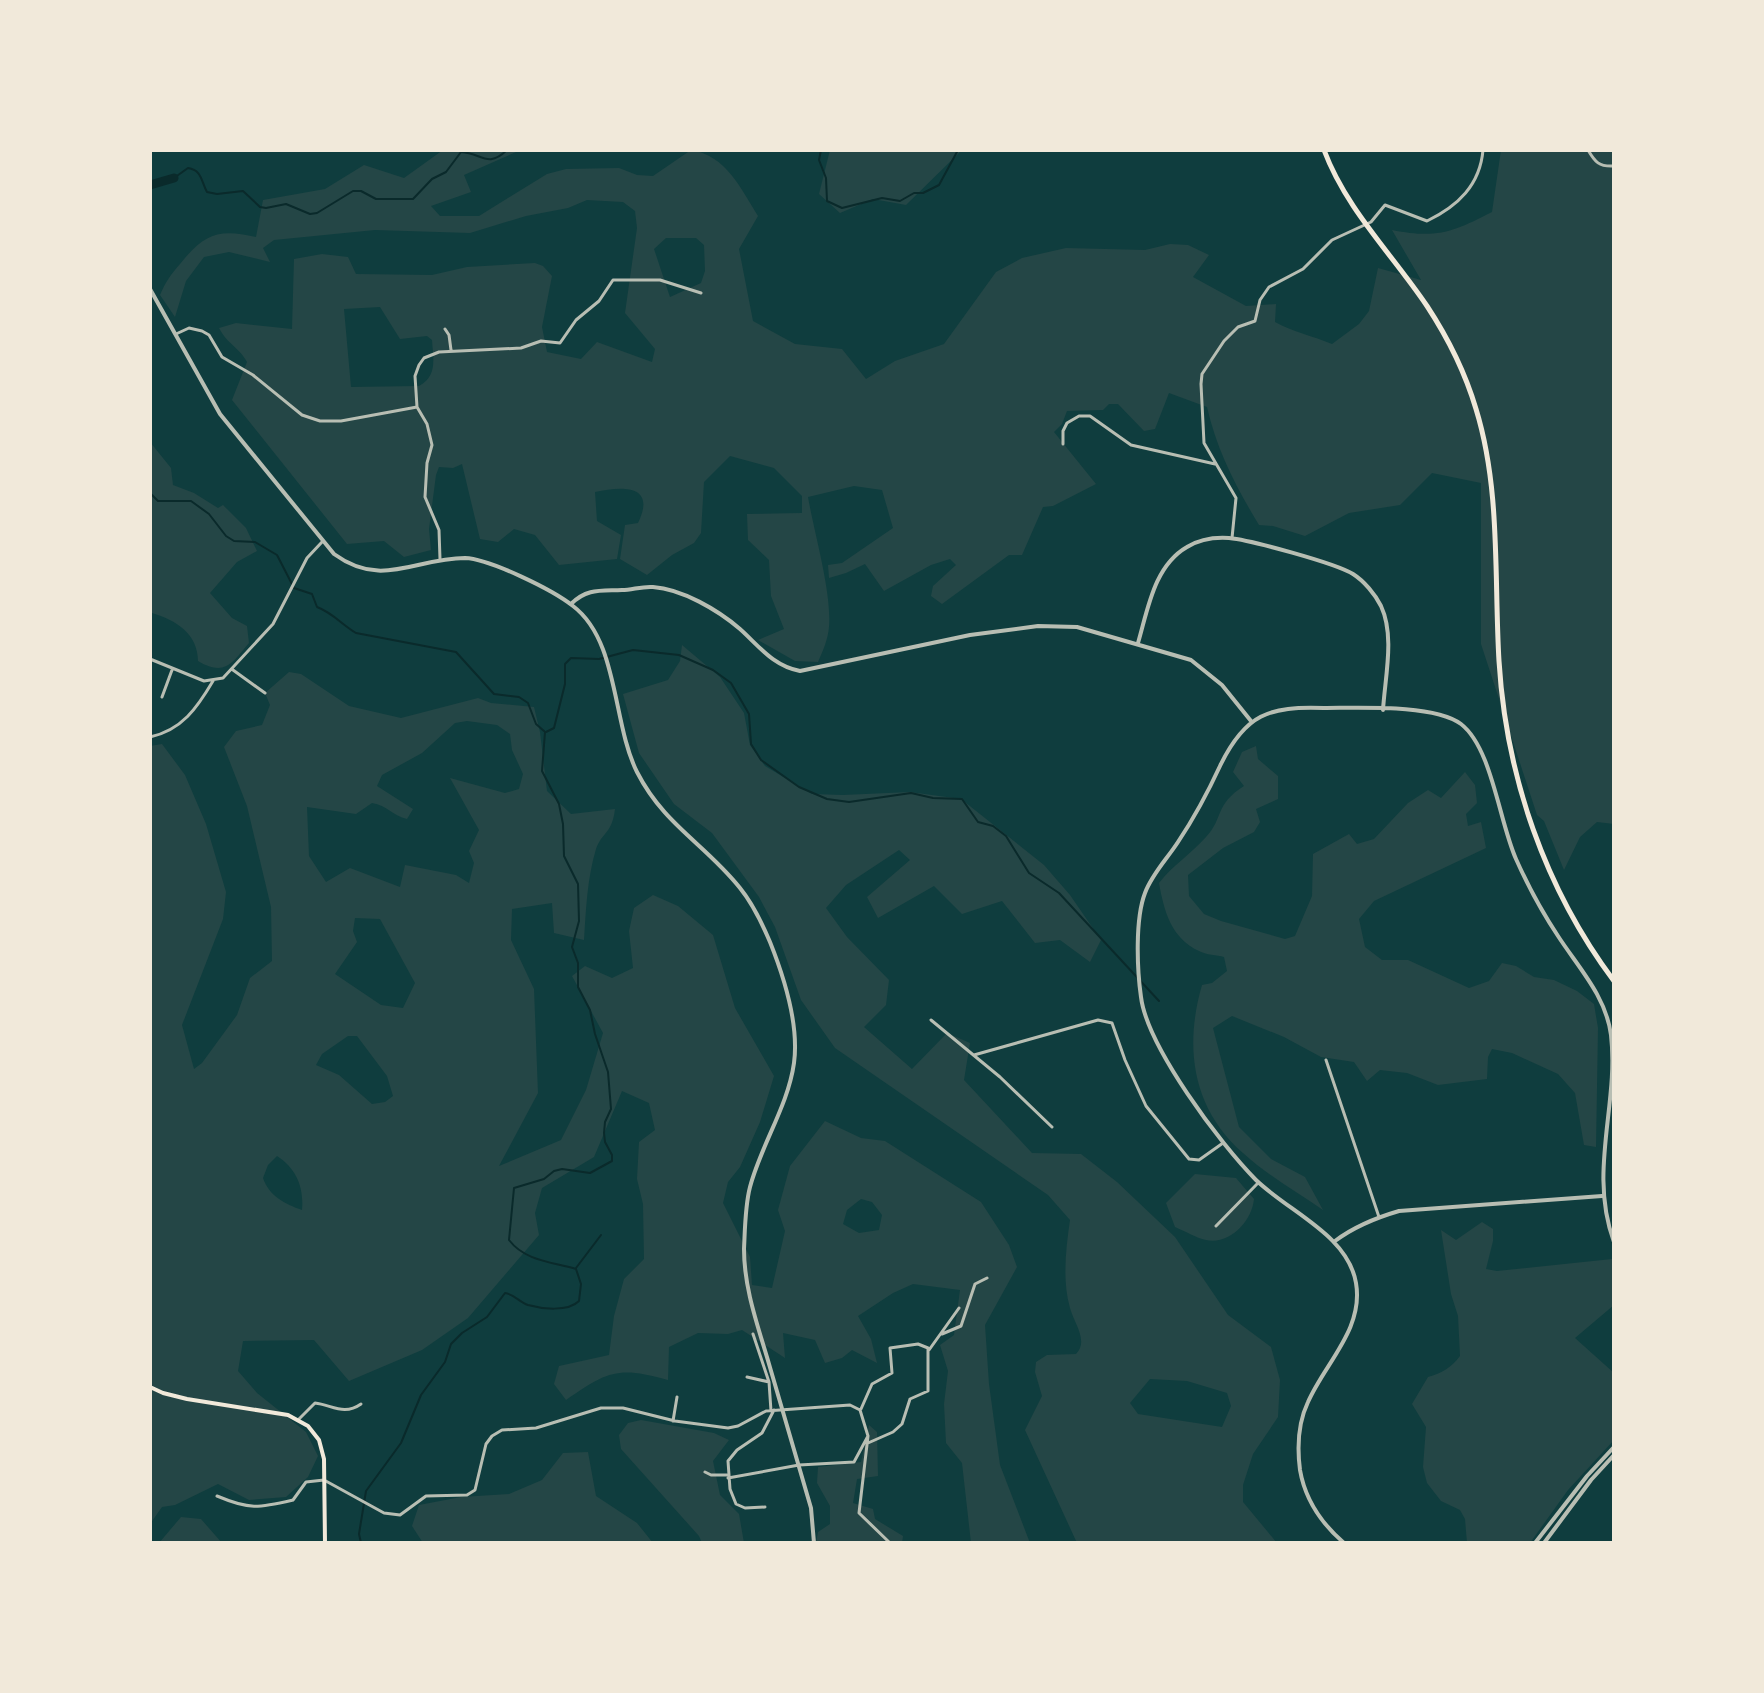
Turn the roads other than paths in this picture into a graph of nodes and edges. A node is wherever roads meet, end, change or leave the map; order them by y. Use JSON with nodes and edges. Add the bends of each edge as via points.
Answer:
{"nodes":[{"id":1,"x":1324,"y":150,"type":"edge"},
{"id":2,"x":1483,"y":150,"type":"edge"},
{"id":3,"x":1588,"y":150,"type":"edge"},
{"id":4,"x":1614,"y":166,"type":"edge"},
{"id":5,"x":150,"y":289,"type":"edge"},
{"id":6,"x":701,"y":293,"type":"dead end"},
{"id":7,"x":445,"y":329,"type":"dead end"},
{"id":8,"x":176,"y":334,"type":"junction"},
{"id":9,"x":451,"y":350,"type":"junction"},
{"id":10,"x":417,"y":407,"type":"junction"},
{"id":11,"x":1063,"y":444,"type":"dead end"},
{"id":12,"x":1217,"y":464,"type":"junction"},
{"id":13,"x":1232,"y":538,"type":"junction"},
{"id":14,"x":323,"y":542,"type":"junction"},
{"id":15,"x":440,"y":561,"type":"junction"},
{"id":16,"x":571,"y":604,"type":"junction"},
{"id":17,"x":1138,"y":643,"type":"junction"},
{"id":18,"x":150,"y":659,"type":"edge"},
{"id":19,"x":172,"y":670,"type":"junction"},
{"id":20,"x":233,"y":670,"type":"junction"},
{"id":21,"x":213,"y":681,"type":"junction"},
{"id":22,"x":265,"y":693,"type":"dead end"},
{"id":23,"x":162,"y":697,"type":"dead end"},
{"id":24,"x":1383,"y":710,"type":"junction"},
{"id":25,"x":1251,"y":721,"type":"junction"},
{"id":26,"x":150,"y":737,"type":"edge"},
{"id":27,"x":1614,"y":981,"type":"edge"},
{"id":28,"x":931,"y":1020,"type":"dead end"},
{"id":29,"x":974,"y":1055,"type":"junction"},
{"id":30,"x":1326,"y":1060,"type":"dead end"},
{"id":31,"x":1052,"y":1127,"type":"dead end"},
{"id":32,"x":1223,"y":1143,"type":"junction"},
{"id":33,"x":1259,"y":1182,"type":"junction"},
{"id":34,"x":1602,"y":1196,"type":"junction"},
{"id":35,"x":1379,"y":1217,"type":"junction"},
{"id":36,"x":1216,"y":1226,"type":"dead end"},
{"id":37,"x":1335,"y":1241,"type":"junction"},
{"id":38,"x":1614,"y":1242,"type":"edge"},
{"id":39,"x":987,"y":1278,"type":"dead end"},
{"id":40,"x":959,"y":1308,"type":"dead end"},
{"id":41,"x":753,"y":1334,"type":"dead end"},
{"id":42,"x":942,"y":1334,"type":"junction"},
{"id":43,"x":929,"y":1350,"type":"junction"},
{"id":44,"x":747,"y":1377,"type":"dead end"},
{"id":45,"x":769,"y":1382,"type":"junction"},
{"id":46,"x":150,"y":1387,"type":"edge"},
{"id":47,"x":677,"y":1397,"type":"dead end"},
{"id":48,"x":361,"y":1404,"type":"dead end"},
{"id":49,"x":782,"y":1409,"type":"junction"},
{"id":50,"x":772,"y":1410,"type":"junction"},
{"id":51,"x":860,"y":1410,"type":"junction"},
{"id":52,"x":298,"y":1420,"type":"junction"},
{"id":53,"x":673,"y":1421,"type":"junction"},
{"id":54,"x":868,"y":1436,"type":"junction"},
{"id":55,"x":868,"y":1443,"type":"junction"},
{"id":56,"x":1614,"y":1447,"type":"edge"},
{"id":57,"x":1614,"y":1455,"type":"edge"},
{"id":58,"x":799,"y":1465,"type":"junction"},
{"id":59,"x":705,"y":1472,"type":"dead end"},
{"id":60,"x":727,"y":1476,"type":"junction"},
{"id":61,"x":324,"y":1480,"type":"junction"},
{"id":62,"x":217,"y":1496,"type":"dead end"},
{"id":63,"x":765,"y":1507,"type":"dead end"},
{"id":64,"x":1546,"y":1540,"type":"edge"},
{"id":65,"x":325,"y":1543,"type":"edge"},
{"id":66,"x":814,"y":1543,"type":"edge"},
{"id":67,"x":890,"y":1543,"type":"edge"},
{"id":68,"x":1344,"y":1543,"type":"edge"},
{"id":69,"x":1535,"y":1543,"type":"edge"},
{"id":70,"x":1554,"y":1543,"type":"edge"}],
"edges":[{"from":1,"to":27,"type":"main road","via":[[1350,201],[1439,325],[1477,411],[1490,480],[1499,663],[1512,757],[1544,857],[1574,919]]},
{"from":2,"to":12,"type":"street","via":[[1476,181],[1451,208],[1427,221],[1385,205],[1371,222],[1332,240],[1303,269],[1269,287],[1255,321],[1230,334],[1202,374],[1204,443]]},
{"from":3,"to":4,"type":"street","via":[[1599,165]]},
{"from":5,"to":8,"type":"street"},
{"from":6,"to":9,"type":"street","via":[[649,278],[613,280],[560,343]]},
{"from":7,"to":9,"type":"street"},
{"from":8,"to":10,"type":"street","via":[[189,328],[209,335],[222,357],[302,415],[320,421]]},
{"from":8,"to":14,"type":"street","via":[[220,414]]},
{"from":9,"to":10,"type":"street","via":[[434,353],[419,365]]},
{"from":10,"to":15,"type":"street","via":[[431,439],[425,497],[437,523]]},
{"from":11,"to":12,"type":"street","via":[[1067,423],[1090,416],[1131,445]]},
{"from":12,"to":13,"type":"street","via":[[1236,498]]},
{"from":13,"to":17,"type":"street","via":[[1209,538],[1169,561]]},
{"from":13,"to":24,"type":"street","via":[[1340,568],[1372,592],[1386,625]]},
{"from":14,"to":15,"type":"street","via":[[346,563],[368,571]]},
{"from":14,"to":20,"type":"street","via":[[307,558],[273,624]]},
{"from":15,"to":16,"type":"street","via":[[484,561]]},
{"from":16,"to":17,"type":"street","via":[[591,590],[667,589],[724,617],[768,656],[800,671],[1038,626],[1077,627]]},
{"from":16,"to":49,"type":"street","via":[[599,640],[638,773],[665,815],[739,887],[755,910],[791,1013],[793,1067],[750,1188],[744,1249],[746,1285]]},
{"from":17,"to":25,"type":"street","via":[[1191,660],[1222,685]]},
{"from":18,"to":19,"type":"street"},
{"from":19,"to":21,"type":"street"},
{"from":19,"to":23,"type":"street"},
{"from":20,"to":21,"type":"street"},
{"from":20,"to":22,"type":"street"},
{"from":21,"to":26,"type":"street","via":[[190,715]]},
{"from":24,"to":25,"type":"street","via":[[1285,707]]},
{"from":24,"to":34,"type":"street","via":[[1437,713],[1463,726],[1479,744],[1518,863],[1543,913],[1603,1004],[1611,1049]]},
{"from":25,"to":32,"type":"street","via":[[1232,742],[1198,809],[1149,884],[1139,920],[1140,988],[1148,1025]]},
{"from":28,"to":29,"type":"street"},
{"from":29,"to":31,"type":"street"},
{"from":29,"to":32,"type":"street","via":[[1107,1020],[1146,1106],[1189,1159],[1199,1160]]},
{"from":30,"to":35,"type":"street"},
{"from":32,"to":33,"type":"street"},
{"from":33,"to":36,"type":"street"},
{"from":33,"to":37,"type":"street"},
{"from":34,"to":35,"type":"street","via":[[1399,1211]]},
{"from":34,"to":38,"type":"street"},
{"from":35,"to":37,"type":"street"},
{"from":37,"to":68,"type":"street","via":[[1355,1277],[1357,1309],[1308,1401],[1298,1449],[1310,1500]]},
{"from":39,"to":42,"type":"street","via":[[973,1287],[961,1326]]},
{"from":40,"to":42,"type":"street"},
{"from":41,"to":45,"type":"street"},
{"from":42,"to":43,"type":"street"},
{"from":43,"to":51,"type":"street","via":[[918,1344],[890,1348],[892,1373],[872,1384]]},
{"from":43,"to":55,"type":"street","via":[[928,1391],[910,1399],[905,1419],[893,1432]]},
{"from":44,"to":45,"type":"street"},
{"from":45,"to":50,"type":"street"},
{"from":46,"to":52,"type":"main road"},
{"from":47,"to":53,"type":"street"},
{"from":48,"to":52,"type":"street","via":[[343,1410],[315,1403]]},
{"from":49,"to":50,"type":"street"},
{"from":49,"to":51,"type":"street","via":[[850,1405]]},
{"from":49,"to":58,"type":"street"},
{"from":50,"to":53,"type":"street","via":[[728,1428]]},
{"from":50,"to":60,"type":"street","via":[[762,1433],[728,1461]]},
{"from":51,"to":54,"type":"street"},
{"from":52,"to":61,"type":"main road","via":[[319,1440]]},
{"from":53,"to":61,"type":"street","via":[[601,1408],[536,1428],[502,1430],[486,1444],[475,1490],[426,1496],[400,1515],[384,1513]]},
{"from":54,"to":55,"type":"street"},
{"from":54,"to":58,"type":"street","via":[[854,1462]]},
{"from":55,"to":67,"type":"street","via":[[859,1513]]},
{"from":56,"to":69,"type":"street"},
{"from":57,"to":64,"type":"street"},
{"from":58,"to":60,"type":"street"},
{"from":58,"to":66,"type":"street"},
{"from":59,"to":60,"type":"street"},
{"from":60,"to":63,"type":"street","via":[[739,1507]]},
{"from":61,"to":62,"type":"street","via":[[306,1482],[293,1500],[264,1505],[244,1507]]},
{"from":61,"to":65,"type":"main road"},
{"from":64,"to":70,"type":"street"}]}
